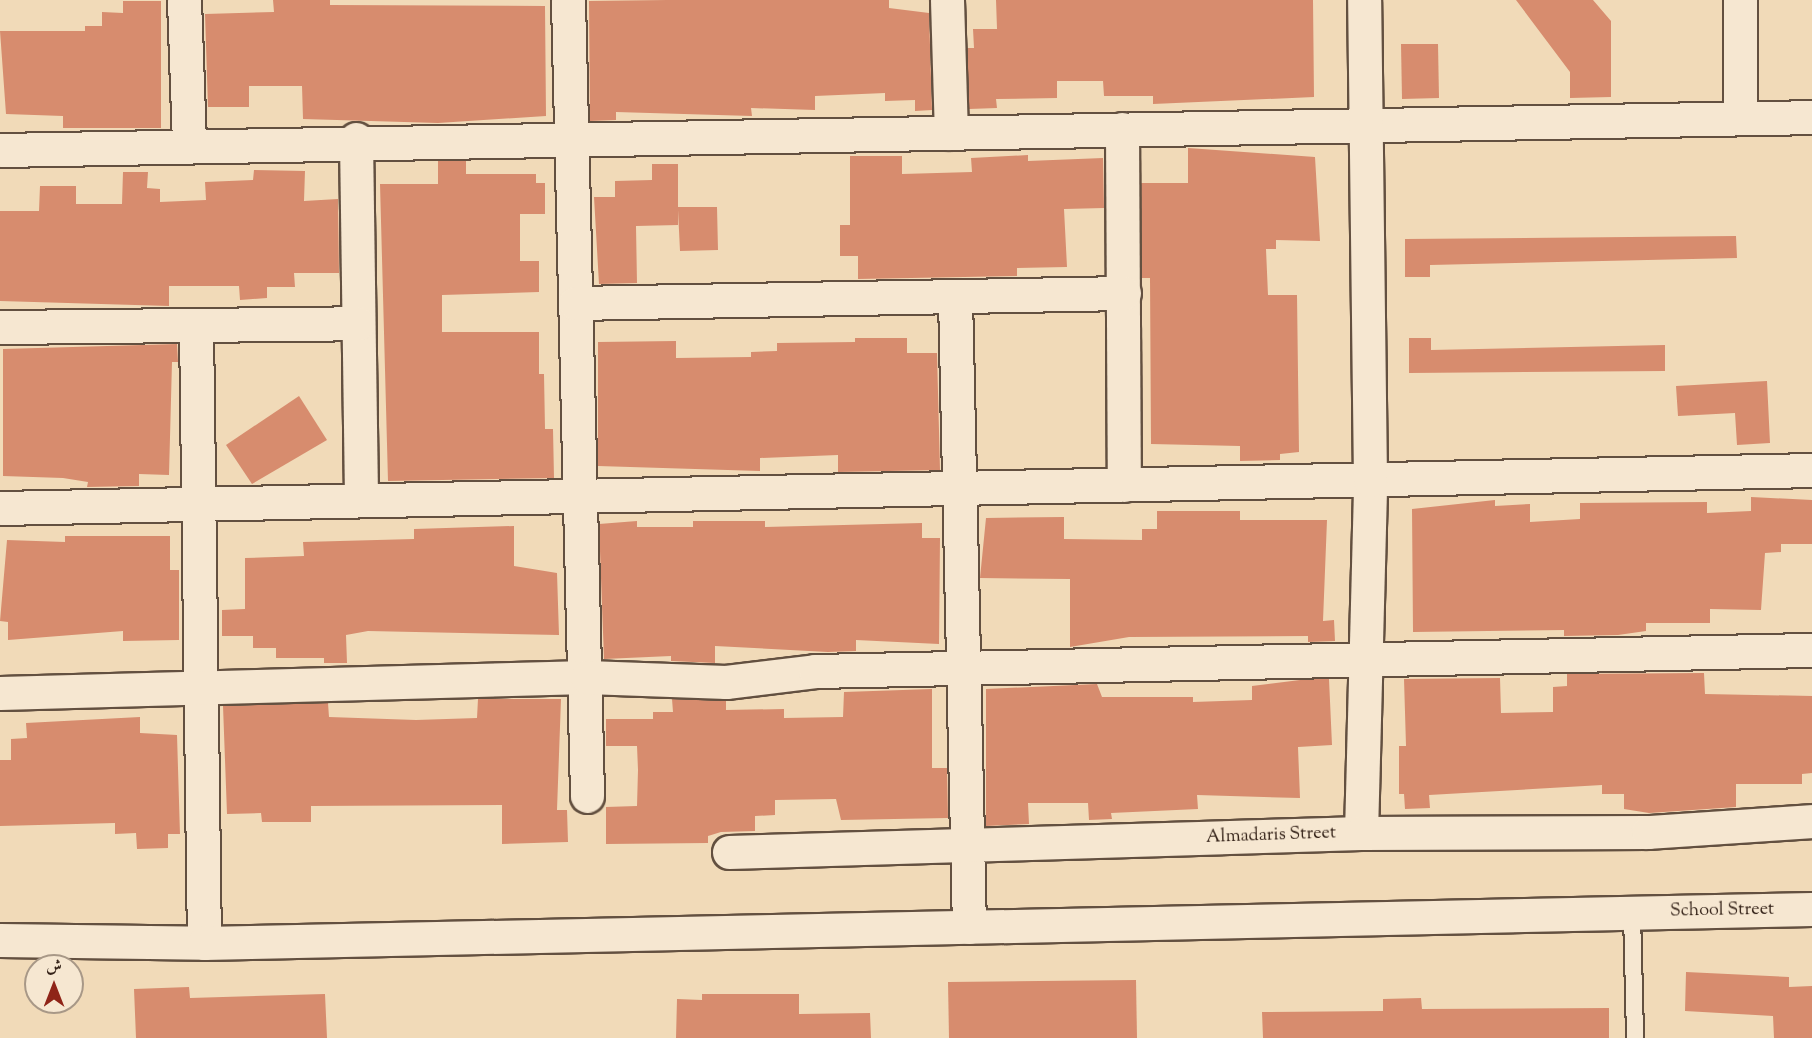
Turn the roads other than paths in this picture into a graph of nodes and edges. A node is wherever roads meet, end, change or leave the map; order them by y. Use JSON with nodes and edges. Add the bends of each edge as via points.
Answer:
{"nodes":[{"id":1,"x":184,"y":0,"type":"edge"},
{"id":2,"x":568,"y":0,"type":"edge"},
{"id":3,"x":948,"y":0,"type":"edge"},
{"id":4,"x":1364,"y":0,"type":"edge"},
{"id":5,"x":1740,"y":0,"type":"edge"},
{"id":6,"x":1812,"y":117,"type":"edge"},
{"id":7,"x":1740,"y":118,"type":"junction"},
{"id":8,"x":1369,"y":123,"type":"junction"},
{"id":9,"x":1122,"y":129,"type":"junction"},
{"id":10,"x":951,"y":133,"type":"junction"},
{"id":11,"x":572,"y":137,"type":"junction"},
{"id":12,"x":356,"y":140,"type":"junction"},
{"id":13,"x":189,"y":143,"type":"junction"},
{"id":14,"x":0,"y":150,"type":"edge"},
{"id":15,"x":1124,"y":293,"type":"junction"},
{"id":16,"x":955,"y":297,"type":"junction"},
{"id":17,"x":575,"y":303,"type":"junction"},
{"id":18,"x":358,"y":323,"type":"junction"},
{"id":19,"x":196,"y":326,"type":"junction"},
{"id":20,"x":0,"y":327,"type":"edge"},
{"id":21,"x":1812,"y":470,"type":"edge"},
{"id":22,"x":1370,"y":480,"type":"junction"},
{"id":23,"x":1124,"y":485,"type":"junction"},
{"id":24,"x":959,"y":487,"type":"junction"},
{"id":25,"x":362,"y":497,"type":"junction"},
{"id":26,"x":581,"y":499,"type":"junction"},
{"id":27,"x":196,"y":504,"type":"junction"},
{"id":28,"x":0,"y":508,"type":"edge"},
{"id":29,"x":1812,"y":650,"type":"edge"},
{"id":30,"x":1368,"y":657,"type":"junction"},
{"id":31,"x":960,"y":667,"type":"junction"},
{"id":32,"x":587,"y":677,"type":"junction"},
{"id":33,"x":199,"y":687,"type":"junction"},
{"id":34,"x":0,"y":693,"type":"edge"},
{"id":35,"x":587,"y":796,"type":"dead end"},
{"id":36,"x":1812,"y":821,"type":"edge"},
{"id":37,"x":1361,"y":833,"type":"junction"},
{"id":38,"x":967,"y":848,"type":"junction"},
{"id":39,"x":729,"y":852,"type":"dead end"},
{"id":40,"x":1812,"y":909,"type":"edge"},
{"id":41,"x":1632,"y":913,"type":"junction"},
{"id":42,"x":969,"y":927,"type":"junction"},
{"id":43,"x":0,"y":940,"type":"edge"},
{"id":44,"x":204,"y":943,"type":"junction"},
{"id":45,"x":1635,"y":1038,"type":"edge"}],
"edges":[{"from":1,"to":13,"type":"street"},
{"from":2,"to":11,"type":"street"},
{"from":3,"to":10,"type":"street"},
{"from":4,"to":8,"type":"street"},
{"from":5,"to":7,"type":"street"},
{"from":6,"to":7,"type":"street"},
{"from":7,"to":8,"type":"street"},
{"from":8,"to":9,"type":"street"},
{"from":8,"to":22,"type":"street"},
{"from":9,"to":10,"type":"street"},
{"from":9,"to":15,"type":"street"},
{"from":10,"to":11,"type":"street"},
{"from":11,"to":12,"type":"street"},
{"from":11,"to":17,"type":"street"},
{"from":12,"to":13,"type":"street"},
{"from":12,"to":18,"type":"street"},
{"from":13,"to":14,"type":"street"},
{"from":15,"to":16,"type":"street"},
{"from":15,"to":23,"type":"street"},
{"from":16,"to":17,"type":"street"},
{"from":16,"to":24,"type":"street"},
{"from":17,"to":26,"type":"street"},
{"from":18,"to":19,"type":"street"},
{"from":18,"to":25,"type":"street"},
{"from":19,"to":20,"type":"street"},
{"from":19,"to":27,"type":"street"},
{"from":21,"to":22,"type":"street"},
{"from":22,"to":23,"type":"street"},
{"from":22,"to":30,"type":"street"},
{"from":23,"to":24,"type":"street"},
{"from":24,"to":26,"type":"street"},
{"from":24,"to":31,"type":"street"},
{"from":25,"to":26,"type":"street"},
{"from":25,"to":27,"type":"street"},
{"from":26,"to":32,"type":"street"},
{"from":27,"to":28,"type":"street"},
{"from":27,"to":33,"type":"street"},
{"from":29,"to":30,"type":"street"},
{"from":30,"to":31,"type":"street"},
{"from":30,"to":37,"type":"street"},
{"from":31,"to":32,"type":"street","via":[[797,672],[726,682]]},
{"from":31,"to":38,"type":"street"},
{"from":32,"to":33,"type":"street"},
{"from":32,"to":35,"type":"street"},
{"from":33,"to":34,"type":"street"},
{"from":33,"to":44,"type":"street"},
{"from":36,"to":37,"type":"street","name":"Almadaris Street","via":[[1648,832]]},
{"from":37,"to":38,"type":"street","name":"Almadaris Street"},
{"from":38,"to":39,"type":"street","name":"Almadaris Street"},
{"from":38,"to":42,"type":"street"},
{"from":40,"to":41,"type":"street","name":"School Street"},
{"from":41,"to":42,"type":"street","name":"School Street"},
{"from":41,"to":45,"type":"lane"},
{"from":42,"to":44,"type":"street","name":"School Street"},
{"from":43,"to":44,"type":"street","name":"School Street"}]}
